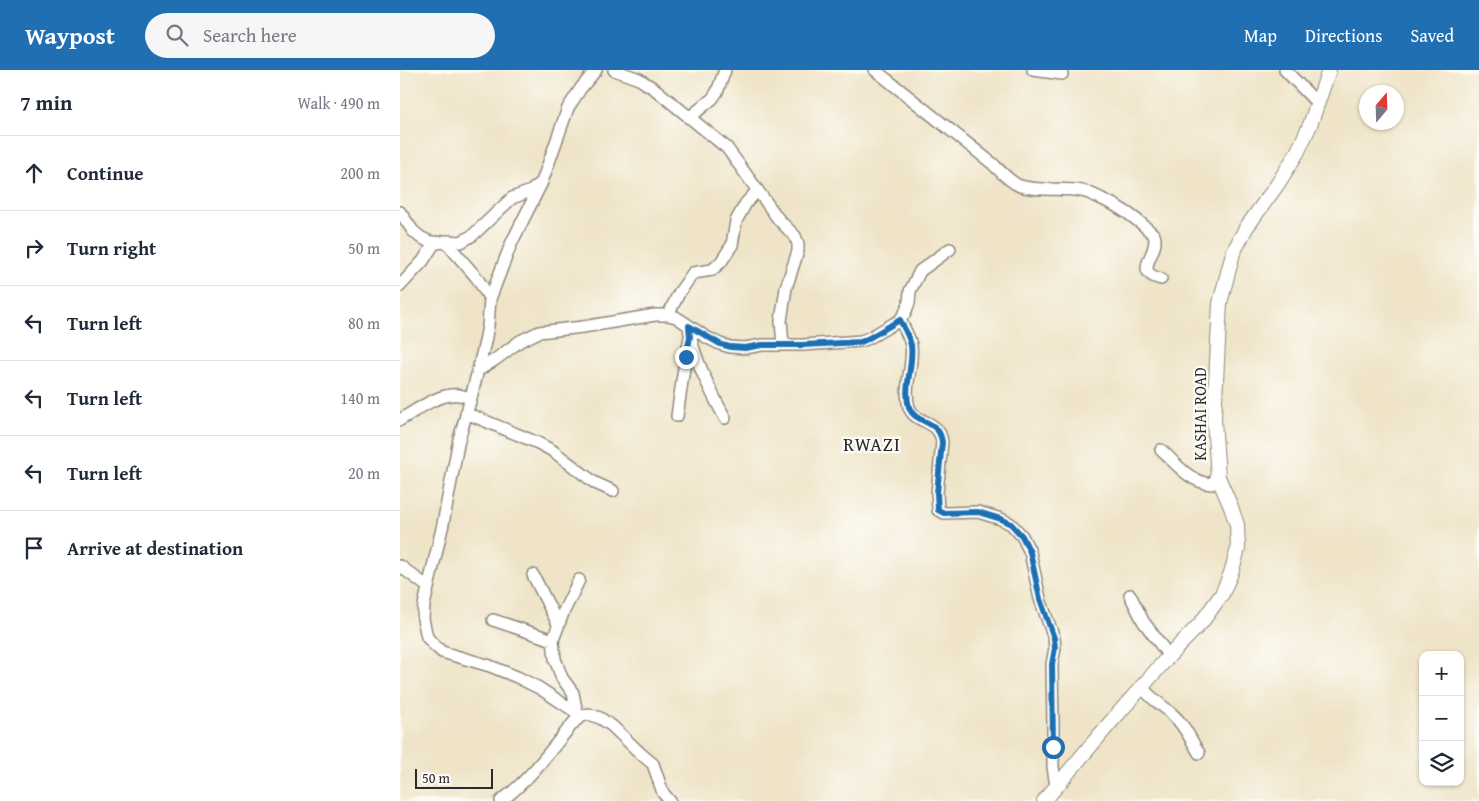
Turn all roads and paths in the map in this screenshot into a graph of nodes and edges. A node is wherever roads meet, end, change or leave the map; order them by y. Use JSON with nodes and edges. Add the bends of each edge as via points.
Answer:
{"nodes":[{"id":1,"x":614,"y":70,"type":"edge"},
{"id":2,"x":726,"y":70,"type":"edge"},
{"id":3,"x":875,"y":70,"type":"edge"},
{"id":4,"x":1033,"y":70,"type":"edge"},
{"id":5,"x":1285,"y":70,"type":"edge"},
{"id":6,"x":1329,"y":70,"type":"edge"},
{"id":7,"x":598,"y":71,"type":"edge"},
{"id":8,"x":1062,"y":74,"type":"dead end"},
{"id":9,"x":1318,"y":104,"type":"junction"},
{"id":10,"x":689,"y":118,"type":"junction"},
{"id":11,"x":542,"y":182,"type":"junction"},
{"id":12,"x":757,"y":191,"type":"junction"},
{"id":13,"x":400,"y":212,"type":"edge"},
{"id":14,"x":440,"y":242,"type":"junction"},
{"id":15,"x":950,"y":249,"type":"dead end"},
{"id":16,"x":1161,"y":279,"type":"dead end"},
{"id":17,"x":400,"y":286,"type":"edge"},
{"id":18,"x":490,"y":299,"type":"junction"},
{"id":19,"x":668,"y":315,"type":"junction"},
{"id":20,"x":900,"y":320,"type":"junction"},
{"id":21,"x":690,"y":332,"type":"junction"},
{"id":22,"x":783,"y":345,"type":"junction"},
{"id":23,"x":477,"y":371,"type":"junction"},
{"id":24,"x":471,"y":398,"type":"junction"},
{"id":25,"x":466,"y":413,"type":"junction"},
{"id":26,"x":677,"y":416,"type":"dead end"},
{"id":27,"x":725,"y":418,"type":"dead end"},
{"id":28,"x":400,"y":420,"type":"edge"},
{"id":29,"x":1160,"y":450,"type":"dead end"},
{"id":30,"x":1218,"y":477,"type":"junction"},
{"id":31,"x":612,"y":491,"type":"dead end"},
{"id":32,"x":400,"y":566,"type":"edge"},
{"id":33,"x":533,"y":575,"type":"dead end"},
{"id":34,"x":579,"y":580,"type":"dead end"},
{"id":35,"x":428,"y":587,"type":"junction"},
{"id":36,"x":1130,"y":595,"type":"dead end"},
{"id":37,"x":493,"y":620,"type":"dead end"},
{"id":38,"x":558,"y":624,"type":"junction"},
{"id":39,"x":553,"y":640,"type":"junction"},
{"id":40,"x":1170,"y":656,"type":"junction"},
{"id":41,"x":1142,"y":688,"type":"junction"},
{"id":42,"x":580,"y":715,"type":"junction"},
{"id":43,"x":1199,"y":753,"type":"dead end"},
{"id":44,"x":1056,"y":786,"type":"junction"},
{"id":45,"x":501,"y":801,"type":"edge"},
{"id":46,"x":670,"y":801,"type":"edge"},
{"id":47,"x":1044,"y":801,"type":"edge"}],
"edges":[{"from":1,"to":10,"type":"street","via":[[650,85]]},
{"from":2,"to":10,"type":"street","via":[[712,99]]},
{"from":3,"to":16,"type":"street","via":[[1019,185],[1084,191],[1128,212],[1154,235],[1156,244],[1147,269],[1152,277]]},
{"from":4,"to":8,"type":"street"},
{"from":5,"to":9,"type":"street"},
{"from":6,"to":9,"type":"street","name":"KASHAI ROAD"},
{"from":7,"to":11,"type":"street","via":[[568,108]]},
{"from":9,"to":30,"type":"street","name":"KASHAI ROAD","via":[[1297,153],[1246,228],[1228,267],[1220,303],[1214,420]]},
{"from":10,"to":12,"type":"street","via":[[727,148]]},
{"from":11,"to":14,"type":"street","via":[[531,191],[512,198],[461,242]]},
{"from":11,"to":18,"type":"street","via":[[511,244]]},
{"from":12,"to":19,"type":"street","via":[[736,221],[732,245],[721,262],[712,270],[693,273]]},
{"from":12,"to":22,"type":"street","via":[[795,236],[798,244],[786,288],[781,330]]},
{"from":13,"to":14,"type":"street","via":[[420,237]]},
{"from":14,"to":17,"type":"street"},
{"from":14,"to":18,"type":"street","via":[[477,278]]},
{"from":15,"to":20,"type":"street","via":[[920,271]]},
{"from":18,"to":23,"type":"street","via":[[488,326]]},
{"from":19,"to":21,"type":"street","via":[[676,317]]},
{"from":19,"to":23,"type":"street","via":[[539,332]]},
{"from":20,"to":22,"type":"street","via":[[861,342]]},
{"from":20,"to":44,"type":"street","via":[[911,346],[909,406],[912,412],[941,434],[938,510],[944,513],[978,512],[1001,519],[1022,536],[1030,552],[1040,599],[1054,638]]},
{"from":21,"to":22,"type":"street","via":[[730,347]]},
{"from":21,"to":26,"type":"street"},
{"from":21,"to":27,"type":"street","via":[[709,388]]},
{"from":23,"to":24,"type":"street"},
{"from":24,"to":25,"type":"street"},
{"from":24,"to":28,"type":"street","via":[[459,395],[438,399]]},
{"from":25,"to":31,"type":"street","via":[[553,451],[595,483]]},
{"from":25,"to":35,"type":"street"},
{"from":29,"to":30,"type":"street","via":[[1198,482],[1211,484]]},
{"from":30,"to":40,"type":"street","name":"KASHAI ROAD","via":[[1237,525],[1238,549],[1232,573],[1222,594],[1201,623]]},
{"from":32,"to":35,"type":"street"},
{"from":33,"to":38,"type":"street"},
{"from":34,"to":38,"type":"street"},
{"from":35,"to":42,"type":"street","via":[[423,619],[432,644],[442,652],[517,677]]},
{"from":36,"to":40,"type":"street","via":[[1143,621]]},
{"from":37,"to":39,"type":"street"},
{"from":38,"to":39,"type":"street"},
{"from":39,"to":42,"type":"street","via":[[555,659]]},
{"from":40,"to":41,"type":"street","name":"KASHAI ROAD"},
{"from":41,"to":43,"type":"street","via":[[1150,698],[1173,714]]},
{"from":41,"to":44,"type":"street","name":"KASHAI ROAD"},
{"from":42,"to":45,"type":"street","via":[[553,749]]},
{"from":42,"to":46,"type":"street","via":[[600,718],[647,758]]},
{"from":44,"to":47,"type":"street","name":"KASHAI ROAD"}]}
